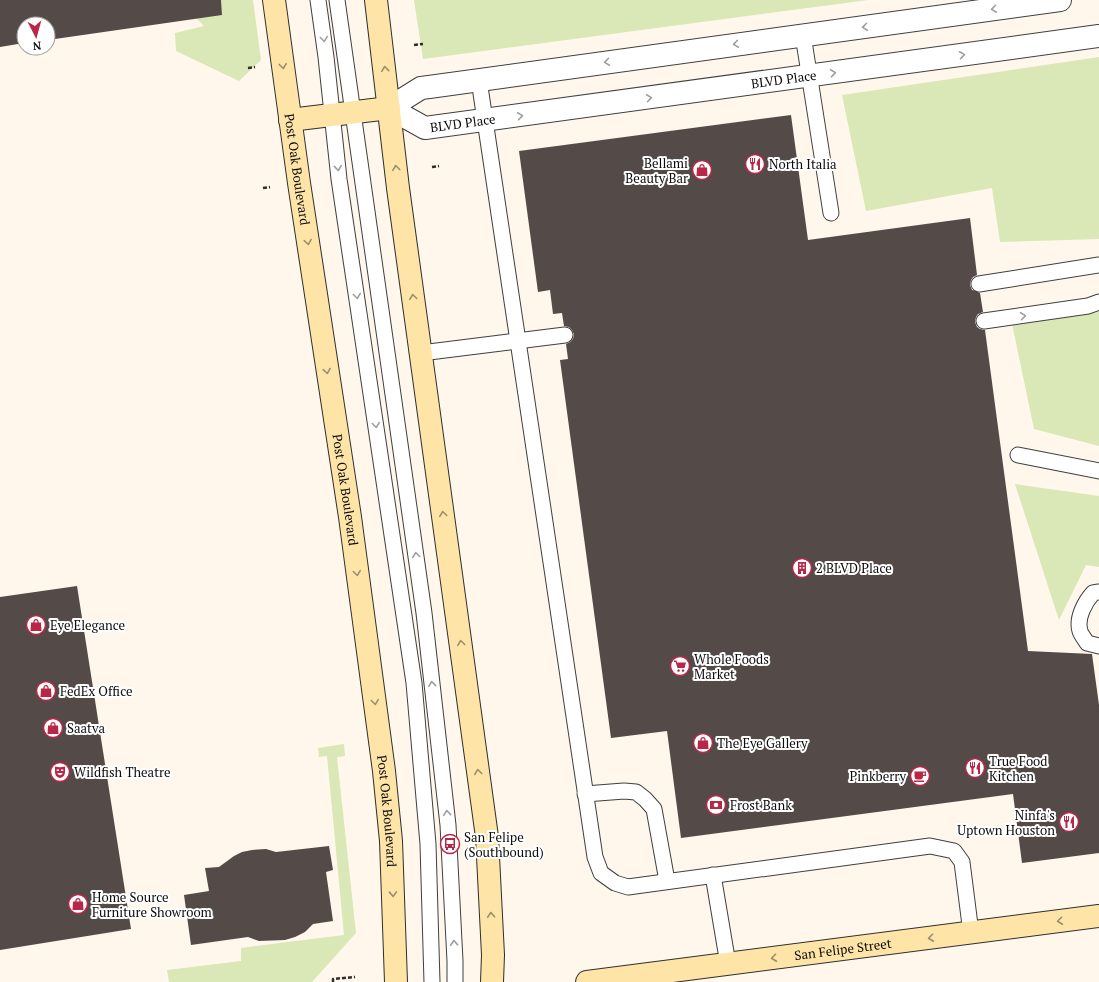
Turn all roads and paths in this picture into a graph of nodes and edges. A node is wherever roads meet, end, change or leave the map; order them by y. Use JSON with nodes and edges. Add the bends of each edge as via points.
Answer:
{"nodes":[{"id":1,"x":274,"y":0,"type":"edge"},
{"id":2,"x":318,"y":0,"type":"edge"},
{"id":3,"x":337,"y":0,"type":"edge"},
{"id":4,"x":376,"y":0,"type":"edge"},
{"id":5,"x":1060,"y":0,"type":"edge"},
{"id":6,"x":803,"y":35,"type":"junction"},
{"id":7,"x":1099,"y":36,"type":"edge"},
{"id":8,"x":424,"y":44,"type":"dead end"},
{"id":9,"x":414,"y":45,"type":"dead end"},
{"id":10,"x":255,"y":67,"type":"dead end"},
{"id":11,"x":248,"y":68,"type":"dead end"},
{"id":12,"x":810,"y":76,"type":"junction"},
{"id":13,"x":479,"y":80,"type":"junction"},
{"id":14,"x":389,"y":108,"type":"junction"},
{"id":15,"x":343,"y":114,"type":"junction"},
{"id":16,"x":290,"y":120,"type":"junction"},
{"id":17,"x":484,"y":121,"type":"junction"},
{"id":18,"x":439,"y":166,"type":"dead end"},
{"id":19,"x":432,"y":167,"type":"dead end"},
{"id":20,"x":270,"y":187,"type":"dead end"},
{"id":21,"x":263,"y":188,"type":"dead end"},
{"id":22,"x":831,"y":213,"type":"dead end"},
{"id":23,"x":1099,"y":265,"type":"edge"},
{"id":24,"x":979,"y":284,"type":"dead end"},
{"id":25,"x":1099,"y":302,"type":"edge"},
{"id":26,"x":984,"y":321,"type":"dead end"},
{"id":27,"x":565,"y":335,"type":"dead end"},
{"id":28,"x":517,"y":341,"type":"junction"},
{"id":29,"x":421,"y":353,"type":"junction"},
{"id":30,"x":1018,"y":455,"type":"dead end"},
{"id":31,"x":1099,"y":471,"type":"edge"},
{"id":32,"x":1099,"y":592,"type":"edge"},
{"id":33,"x":1099,"y":646,"type":"edge"},
{"id":34,"x":586,"y":794,"type":"junction"},
{"id":35,"x":713,"y":875,"type":"junction"},
{"id":36,"x":667,"y":881,"type":"junction"},
{"id":37,"x":1099,"y":916,"type":"edge"},
{"id":38,"x":971,"y":933,"type":"junction"},
{"id":39,"x":728,"y":964,"type":"junction"},
{"id":40,"x":355,"y":977,"type":"dead end"},
{"id":41,"x":333,"y":982,"type":"edge"},
{"id":42,"x":396,"y":982,"type":"edge"},
{"id":43,"x":432,"y":982,"type":"edge"},
{"id":44,"x":455,"y":982,"type":"edge"},
{"id":45,"x":492,"y":982,"type":"edge"},
{"id":46,"x":587,"y":982,"type":"edge"}],
"edges":[{"from":1,"to":16,"type":"main road","name":"Post Oak Boulevard","one_way":true},
{"from":2,"to":15,"type":"lane","one_way":true,"via":[[326,57]]},
{"from":3,"to":15,"type":"lane"},
{"from":14,"to":4,"type":"main road","one_way":true},
{"from":5,"to":6,"type":"street","one_way":true},
{"from":6,"to":12,"type":"lane"},
{"from":6,"to":13,"type":"street","one_way":true},
{"from":12,"to":7,"type":"street","name":"BLVD Place","one_way":true},
{"from":8,"to":9,"type":"path"},
{"from":10,"to":11,"type":"path"},
{"from":17,"to":12,"type":"street","name":"BLVD Place","one_way":true},
{"from":12,"to":22,"type":"lane"},
{"from":13,"to":14,"type":"street","via":[[422,88]]},
{"from":13,"to":17,"type":"lane"},
{"from":14,"to":15,"type":"main road"},
{"from":14,"to":17,"type":"street","name":"BLVD Place","via":[[425,128]]},
{"from":29,"to":14,"type":"main road","one_way":true},
{"from":15,"to":16,"type":"main road"},
{"from":15,"to":43,"type":"lane","one_way":true,"via":[[339,179],[414,683],[428,844]]},
{"from":44,"to":15,"type":"lane","one_way":true,"via":[[450,844],[424,613]]},
{"from":16,"to":42,"type":"main road","name":"Post Oak Boulevard","one_way":true,"via":[[350,517],[384,771],[391,841]]},
{"from":17,"to":28,"type":"lane"},
{"from":18,"to":19,"type":"path"},
{"from":20,"to":21,"type":"path"},
{"from":23,"to":24,"type":"lane"},
{"from":26,"to":25,"type":"lane","one_way":true,"via":[[1088,306]]},
{"from":27,"to":28,"type":"lane"},
{"from":28,"to":29,"type":"lane"},
{"from":28,"to":34,"type":"lane"},
{"from":45,"to":29,"type":"main road","one_way":true,"via":[[487,837]]},
{"from":30,"to":31,"type":"lane"},
{"from":32,"to":33,"type":"lane","via":[[1093,593],[1084,604],[1080,621],[1080,631],[1087,643]]},
{"from":34,"to":36,"type":"lane","via":[[636,792],[650,804],[654,809]]},
{"from":34,"to":36,"type":"lane","via":[[595,857],[601,873],[615,883],[628,887]]},
{"from":35,"to":36,"type":"lane"},
{"from":35,"to":38,"type":"lane","via":[[930,846],[954,851],[962,862]]},
{"from":35,"to":39,"type":"lane"},
{"from":37,"to":38,"type":"main road","name":"San Felipe Street","one_way":true},
{"from":38,"to":39,"type":"main road","name":"San Felipe Street","one_way":true},
{"from":39,"to":46,"type":"main road","name":"San Felipe Street"},
{"from":40,"to":41,"type":"path","via":[[333,979]]}]}
